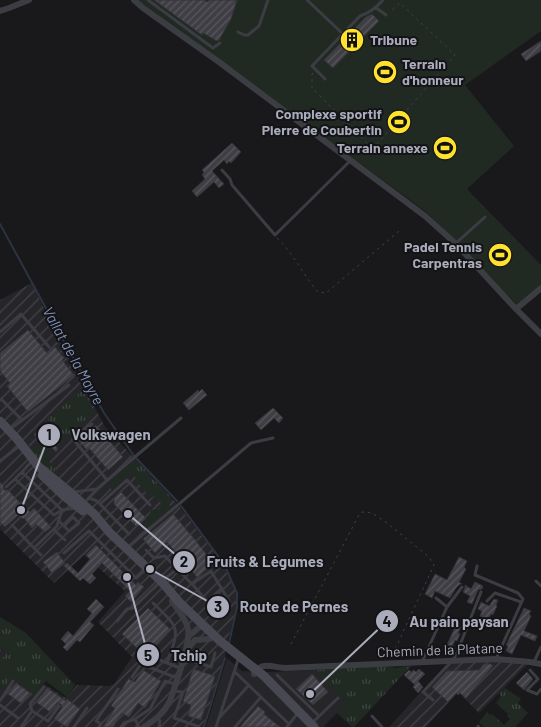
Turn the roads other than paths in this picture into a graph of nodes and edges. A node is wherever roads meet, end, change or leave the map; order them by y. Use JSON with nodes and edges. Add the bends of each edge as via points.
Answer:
{"nodes":[{"id":1,"x":29,"y":0,"type":"edge"},
{"id":2,"x":134,"y":0,"type":"edge"},
{"id":3,"x":148,"y":0,"type":"edge"},
{"id":4,"x":268,"y":0,"type":"edge"},
{"id":5,"x":307,"y":0,"type":"edge"},
{"id":6,"x":383,"y":0,"type":"edge"},
{"id":7,"x":375,"y":7,"type":"junction"},
{"id":8,"x":0,"y":11,"type":"edge"},
{"id":9,"x":386,"y":15,"type":"road end"},
{"id":10,"x":238,"y":32,"type":"dead end"},
{"id":11,"x":343,"y":34,"type":"junction"},
{"id":12,"x":220,"y":43,"type":"dead end"},
{"id":13,"x":325,"y":78,"type":"dead end"},
{"id":14,"x":350,"y":160,"type":"junction"},
{"id":15,"x":222,"y":170,"type":"dead end"},
{"id":16,"x":485,"y":217,"type":"dead end"},
{"id":17,"x":456,"y":244,"type":"junction"},
{"id":18,"x":541,"y":288,"type":"edge"},
{"id":19,"x":516,"y":309,"type":"junction"},
{"id":20,"x":0,"y":332,"type":"edge"},
{"id":21,"x":541,"y":334,"type":"edge"},
{"id":22,"x":49,"y":347,"type":"dead end"},
{"id":23,"x":69,"y":385,"type":"dead end"},
{"id":24,"x":0,"y":399,"type":"edge"},
{"id":25,"x":181,"y":418,"type":"dead end"},
{"id":26,"x":22,"y":420,"type":"junction"},
{"id":27,"x":0,"y":421,"type":"edge"},
{"id":28,"x":92,"y":424,"type":"dead end"},
{"id":29,"x":4,"y":429,"type":"edge"},
{"id":30,"x":274,"y":438,"type":"dead end"},
{"id":31,"x":18,"y":447,"type":"junction"},
{"id":32,"x":0,"y":461,"type":"edge"},
{"id":33,"x":31,"y":462,"type":"junction"},
{"id":34,"x":22,"y":472,"type":"junction"},
{"id":35,"x":15,"y":479,"type":"junction"},
{"id":36,"x":107,"y":480,"type":"junction"},
{"id":37,"x":6,"y":487,"type":"dead end"},
{"id":38,"x":97,"y":489,"type":"junction"},
{"id":39,"x":71,"y":493,"type":"junction"},
{"id":40,"x":83,"y":503,"type":"junction"},
{"id":41,"x":100,"y":504,"type":"junction"},
{"id":42,"x":150,"y":505,"type":"dead end"},
{"id":43,"x":62,"y":510,"type":"junction"},
{"id":44,"x":58,"y":520,"type":"junction"},
{"id":45,"x":12,"y":525,"type":"dead end"},
{"id":46,"x":64,"y":526,"type":"junction"},
{"id":47,"x":54,"y":530,"type":"junction"},
{"id":48,"x":129,"y":534,"type":"dead end"},
{"id":49,"x":65,"y":540,"type":"dead end"},
{"id":50,"x":34,"y":548,"type":"junction"},
{"id":51,"x":126,"y":548,"type":"junction"},
{"id":52,"x":146,"y":550,"type":"dead end"},
{"id":53,"x":64,"y":553,"type":"dead end"},
{"id":54,"x":41,"y":555,"type":"dead end"},
{"id":55,"x":477,"y":566,"type":"dead end"},
{"id":56,"x":177,"y":569,"type":"junction"},
{"id":57,"x":144,"y":571,"type":"junction"},
{"id":58,"x":536,"y":581,"type":"dead end"},
{"id":59,"x":160,"y":583,"type":"junction"},
{"id":60,"x":192,"y":584,"type":"junction"},
{"id":61,"x":541,"y":586,"type":"edge"},
{"id":62,"x":462,"y":587,"type":"dead end"},
{"id":63,"x":222,"y":588,"type":"junction"},
{"id":64,"x":482,"y":592,"type":"dead end"},
{"id":65,"x":436,"y":598,"type":"dead end"},
{"id":66,"x":487,"y":601,"type":"dead end"},
{"id":67,"x":153,"y":602,"type":"dead end"},
{"id":68,"x":176,"y":602,"type":"junction"},
{"id":69,"x":206,"y":602,"type":"junction"},
{"id":70,"x":521,"y":602,"type":"junction"},
{"id":71,"x":447,"y":607,"type":"junction"},
{"id":72,"x":117,"y":621,"type":"dead end"},
{"id":73,"x":201,"y":626,"type":"junction"},
{"id":74,"x":192,"y":638,"type":"junction"},
{"id":75,"x":210,"y":639,"type":"junction"},
{"id":76,"x":220,"y":641,"type":"junction"},
{"id":77,"x":541,"y":647,"type":"edge"},
{"id":78,"x":200,"y":650,"type":"dead end"},
{"id":79,"x":140,"y":652,"type":"dead end"},
{"id":80,"x":214,"y":653,"type":"dead end"},
{"id":81,"x":185,"y":655,"type":"junction"},
{"id":82,"x":238,"y":659,"type":"junction"},
{"id":83,"x":496,"y":659,"type":"junction"},
{"id":84,"x":452,"y":661,"type":"junction"},
{"id":85,"x":196,"y":662,"type":"junction"},
{"id":86,"x":422,"y":662,"type":"junction"},
{"id":87,"x":534,"y":662,"type":"junction"},
{"id":88,"x":167,"y":663,"type":"junction"},
{"id":89,"x":541,"y":664,"type":"edge"},
{"id":90,"x":181,"y":668,"type":"junction"},
{"id":91,"x":530,"y":670,"type":"dead end"},
{"id":92,"x":234,"y":672,"type":"junction"},
{"id":93,"x":255,"y":672,"type":"junction"},
{"id":94,"x":277,"y":675,"type":"dead end"},
{"id":95,"x":132,"y":677,"type":"dead end"},
{"id":96,"x":13,"y":682,"type":"dead end"},
{"id":97,"x":176,"y":684,"type":"junction"},
{"id":98,"x":249,"y":685,"type":"junction"},
{"id":99,"x":44,"y":687,"type":"dead end"},
{"id":100,"x":118,"y":689,"type":"dead end"},
{"id":101,"x":541,"y":689,"type":"edge"},
{"id":102,"x":261,"y":697,"type":"junction"},
{"id":103,"x":338,"y":698,"type":"dead end"},
{"id":104,"x":433,"y":700,"type":"dead end"},
{"id":105,"x":0,"y":703,"type":"edge"},
{"id":106,"x":59,"y":706,"type":"dead end"},
{"id":107,"x":87,"y":708,"type":"dead end"},
{"id":108,"x":32,"y":711,"type":"junction"},
{"id":109,"x":297,"y":714,"type":"junction"},
{"id":110,"x":319,"y":716,"type":"junction"},
{"id":111,"x":372,"y":716,"type":"dead end"},
{"id":112,"x":18,"y":718,"type":"dead end"},
{"id":113,"x":158,"y":718,"type":"junction"},
{"id":114,"x":135,"y":719,"type":"junction"},
{"id":115,"x":218,"y":720,"type":"junction"},
{"id":116,"x":288,"y":725,"type":"edge"},
{"id":117,"x":198,"y":726,"type":"edge"},
{"id":118,"x":312,"y":726,"type":"edge"},
{"id":119,"x":21,"y":727,"type":"edge"},
{"id":120,"x":74,"y":727,"type":"edge"},
{"id":121,"x":100,"y":727,"type":"edge"},
{"id":122,"x":121,"y":727,"type":"edge"},
{"id":123,"x":139,"y":727,"type":"edge"},
{"id":124,"x":144,"y":727,"type":"edge"},
{"id":125,"x":159,"y":727,"type":"edge"},
{"id":126,"x":216,"y":727,"type":"edge"},
{"id":127,"x":235,"y":727,"type":"edge"},
{"id":128,"x":382,"y":727,"type":"edge"}],
"edges":[{"from":1,"to":8,"type":"street"},
{"from":2,"to":14,"type":"street"},
{"from":3,"to":12,"type":"lane","via":[[212,48]]},
{"from":4,"to":10,"type":"lane","via":[[259,26],[248,35]]},
{"from":5,"to":11,"type":"lane"},
{"from":6,"to":7,"type":"lane"},
{"from":7,"to":9,"type":"lane"},
{"from":7,"to":11,"type":"lane","via":[[360,16]]},
{"from":11,"to":13,"type":"lane","via":[[312,66]]},
{"from":14,"to":15,"type":"lane","via":[[275,235]]},
{"from":14,"to":17,"type":"street","via":[[425,216]]},
{"from":16,"to":17,"type":"lane"},
{"from":17,"to":19,"type":"street"},
{"from":18,"to":19,"type":"street"},
{"from":19,"to":21,"type":"street"},
{"from":20,"to":22,"type":"lane","via":[[21,314]]},
{"from":23,"to":26,"type":"lane"},
{"from":24,"to":26,"type":"lane"},
{"from":25,"to":36,"type":"lane"},
{"from":26,"to":29,"type":"lane"},
{"from":27,"to":29,"type":"main road"},
{"from":28,"to":36,"type":"lane","via":[[73,439]]},
{"from":29,"to":31,"type":"main road"},
{"from":29,"to":39,"type":"main road","via":[[39,467]]},
{"from":30,"to":51,"type":"lane","via":[[251,443]]},
{"from":31,"to":32,"type":"lane"},
{"from":31,"to":33,"type":"main road"},
{"from":33,"to":34,"type":"lane"},
{"from":33,"to":40,"type":"main road","via":[[52,485]]},
{"from":34,"to":35,"type":"lane"},
{"from":34,"to":43,"type":"lane"},
{"from":35,"to":37,"type":"lane"},
{"from":35,"to":43,"type":"lane","via":[[54,515]]},
{"from":36,"to":38,"type":"lane"},
{"from":38,"to":39,"type":"lane"},
{"from":38,"to":40,"type":"lane"},
{"from":39,"to":40,"type":"main road"},
{"from":40,"to":41,"type":"lane","via":[[97,501]]},
{"from":40,"to":43,"type":"lane"},
{"from":40,"to":51,"type":"main road"},
{"from":40,"to":57,"type":"main road"},
{"from":41,"to":42,"type":"lane","via":[[127,480]]},
{"from":41,"to":48,"type":"lane"},
{"from":43,"to":44,"type":"lane"},
{"from":44,"to":46,"type":"lane"},
{"from":44,"to":47,"type":"lane"},
{"from":45,"to":50,"type":"lane"},
{"from":46,"to":46,"type":"lane","via":[[69,531],[79,523],[73,518]]},
{"from":47,"to":49,"type":"lane"},
{"from":47,"to":50,"type":"lane"},
{"from":50,"to":54,"type":"lane"},
{"from":51,"to":59,"type":"main road"},
{"from":52,"to":56,"type":"lane","via":[[154,558],[165,556]]},
{"from":53,"to":57,"type":"lane","via":[[89,531],[136,578]]},
{"from":55,"to":70,"type":"lane","via":[[475,575],[518,593]]},
{"from":56,"to":59,"type":"lane"},
{"from":56,"to":60,"type":"lane"},
{"from":57,"to":59,"type":"main road"},
{"from":58,"to":61,"type":"lane"},
{"from":59,"to":68,"type":"main road"},
{"from":59,"to":72,"type":"lane"},
{"from":60,"to":63,"type":"lane","via":[[211,570]]},
{"from":60,"to":69,"type":"lane"},
{"from":62,"to":71,"type":"lane"},
{"from":63,"to":69,"type":"lane"},
{"from":63,"to":69,"type":"lane","via":[[230,601],[218,616]]},
{"from":64,"to":84,"type":"lane"},
{"from":65,"to":71,"type":"lane"},
{"from":66,"to":70,"type":"lane","via":[[495,593]]},
{"from":67,"to":88,"type":"lane","via":[[175,625],[176,638]]},
{"from":68,"to":73,"type":"main road"},
{"from":68,"to":74,"type":"street"},
{"from":68,"to":76,"type":"lane","via":[[185,602]]},
{"from":70,"to":83,"type":"lane"},
{"from":71,"to":86,"type":"lane"},
{"from":73,"to":74,"type":"street"},
{"from":73,"to":75,"type":"main road"},
{"from":73,"to":76,"type":"main road"},
{"from":74,"to":75,"type":"street"},
{"from":74,"to":81,"type":"street"},
{"from":75,"to":82,"type":"main road"},
{"from":76,"to":82,"type":"main road"},
{"from":77,"to":87,"type":"lane"},
{"from":78,"to":85,"type":"lane"},
{"from":79,"to":88,"type":"lane"},
{"from":80,"to":85,"type":"lane","via":[[211,667]]},
{"from":81,"to":85,"type":"lane"},
{"from":81,"to":90,"type":"street"},
{"from":82,"to":92,"type":"lane"},
{"from":82,"to":93,"type":"main road"},
{"from":83,"to":84,"type":"street","name":"Chemin de la Platane"},
{"from":83,"to":87,"type":"street","name":"Chemin de la Platane"},
{"from":84,"to":86,"type":"street","name":"Chemin de la Platane"},
{"from":84,"to":104,"type":"lane","via":[[423,692]]},
{"from":86,"to":93,"type":"street","name":"Chemin de la Platane","via":[[284,668],[263,666]]},
{"from":87,"to":89,"type":"street","name":"Chemin de la Platane"},
{"from":88,"to":90,"type":"lane"},
{"from":90,"to":97,"type":"street"},
{"from":91,"to":101,"type":"lane","via":[[538,679],[528,690],[537,694]]},
{"from":92,"to":98,"type":"lane"},
{"from":92,"to":115,"type":"lane"},
{"from":93,"to":109,"type":"main road"},
{"from":93,"to":118,"type":"main road","via":[[277,688]]},
{"from":94,"to":110,"type":"lane"},
{"from":95,"to":97,"type":"lane","via":[[141,664]]},
{"from":96,"to":105,"type":"lane"},
{"from":97,"to":113,"type":"street","via":[[167,707]]},
{"from":97,"to":114,"type":"lane","via":[[165,681],[150,709]]},
{"from":97,"to":117,"type":"lane","via":[[183,692],[174,718]]},
{"from":98,"to":102,"type":"lane"},
{"from":98,"to":115,"type":"lane"},
{"from":99,"to":108,"type":"lane","via":[[30,704]]},
{"from":100,"to":121,"type":"lane","via":[[96,721]]},
{"from":102,"to":116,"type":"lane"},
{"from":102,"to":127,"type":"lane"},
{"from":103,"to":110,"type":"lane"},
{"from":105,"to":112,"type":"lane"},
{"from":106,"to":108,"type":"lane","via":[[48,721]]},
{"from":107,"to":120,"type":"lane"},
{"from":108,"to":119,"type":"lane"},
{"from":109,"to":116,"type":"lane"},
{"from":109,"to":118,"type":"main road"},
{"from":110,"to":118,"type":"lane"},
{"from":111,"to":128,"type":"lane"},
{"from":113,"to":124,"type":"street"},
{"from":113,"to":125,"type":"lane"},
{"from":114,"to":122,"type":"lane"},
{"from":114,"to":123,"type":"lane"},
{"from":115,"to":126,"type":"lane"}]}
